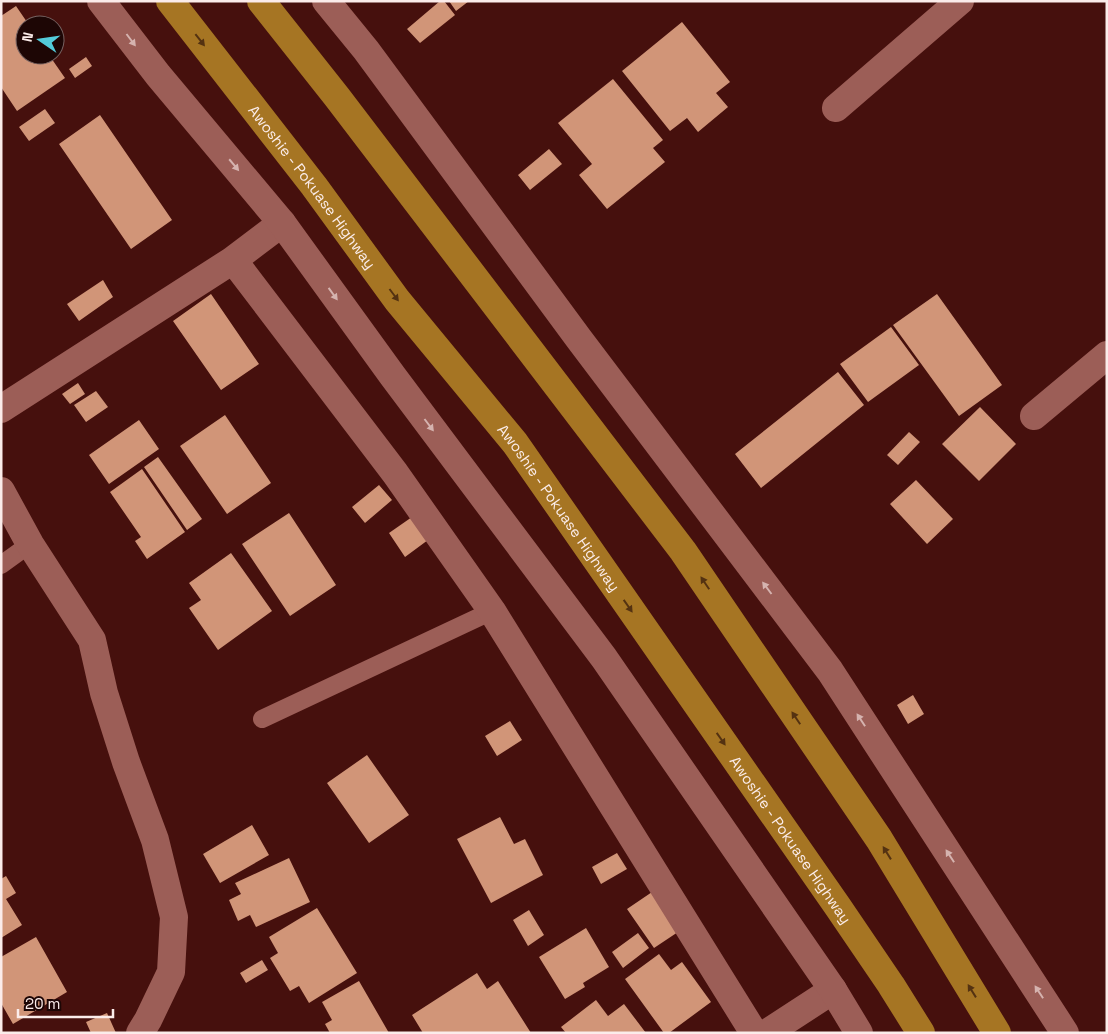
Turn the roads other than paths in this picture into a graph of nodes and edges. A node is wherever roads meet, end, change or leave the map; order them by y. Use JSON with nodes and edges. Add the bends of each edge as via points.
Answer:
{"nodes":[{"id":1,"x":101,"y":1,"type":"edge"},
{"id":2,"x":170,"y":1,"type":"edge"},
{"id":3,"x":261,"y":1,"type":"edge"},
{"id":4,"x":326,"y":1,"type":"edge"},
{"id":5,"x":960,"y":1,"type":"edge"},
{"id":6,"x":836,"y":108,"type":"dead end"},
{"id":7,"x":282,"y":223,"type":"junction"},
{"id":8,"x":233,"y":260,"type":"junction"},
{"id":9,"x":1107,"y":354,"type":"edge"},
{"id":10,"x":1,"y":409,"type":"edge"},
{"id":11,"x":1034,"y":416,"type":"dead end"},
{"id":12,"x":1,"y":491,"type":"edge"},
{"id":13,"x":30,"y":544,"type":"junction"},
{"id":14,"x":1,"y":565,"type":"edge"},
{"id":15,"x":492,"y":611,"type":"junction"},
{"id":16,"x":262,"y":719,"type":"dead end"},
{"id":17,"x":833,"y":990,"type":"junction"},
{"id":18,"x":140,"y":1033,"type":"edge"},
{"id":19,"x":754,"y":1033,"type":"edge"},
{"id":20,"x":767,"y":1033,"type":"edge"},
{"id":21,"x":859,"y":1033,"type":"edge"},
{"id":22,"x":921,"y":1033,"type":"edge"},
{"id":23,"x":998,"y":1033,"type":"edge"},
{"id":24,"x":1065,"y":1033,"type":"edge"}],
"edges":[{"from":1,"to":7,"type":"street","one_way":true,"via":[[158,75]]},
{"from":2,"to":22,"type":"main road","name":"Awoshie - Pokuase Highway","one_way":true,"via":[[314,186],[397,300],[515,443],[838,907]]},
{"from":23,"to":3,"type":"main road","one_way":true,"via":[[879,839],[683,551]]},
{"from":24,"to":4,"type":"street","one_way":true,"via":[[830,671],[579,340],[366,50]]},
{"from":5,"to":6,"type":"street"},
{"from":7,"to":8,"type":"street"},
{"from":7,"to":17,"type":"street","one_way":true,"via":[[604,658]]},
{"from":8,"to":10,"type":"street"},
{"from":8,"to":15,"type":"street","via":[[395,472]]},
{"from":9,"to":11,"type":"street"},
{"from":12,"to":13,"type":"street"},
{"from":13,"to":14,"type":"lane"},
{"from":13,"to":18,"type":"street","via":[[92,640],[112,719],[156,840],[174,917],[171,972]]},
{"from":15,"to":16,"type":"lane"},
{"from":15,"to":19,"type":"street"},
{"from":17,"to":20,"type":"street"},
{"from":17,"to":21,"type":"street"}]}
